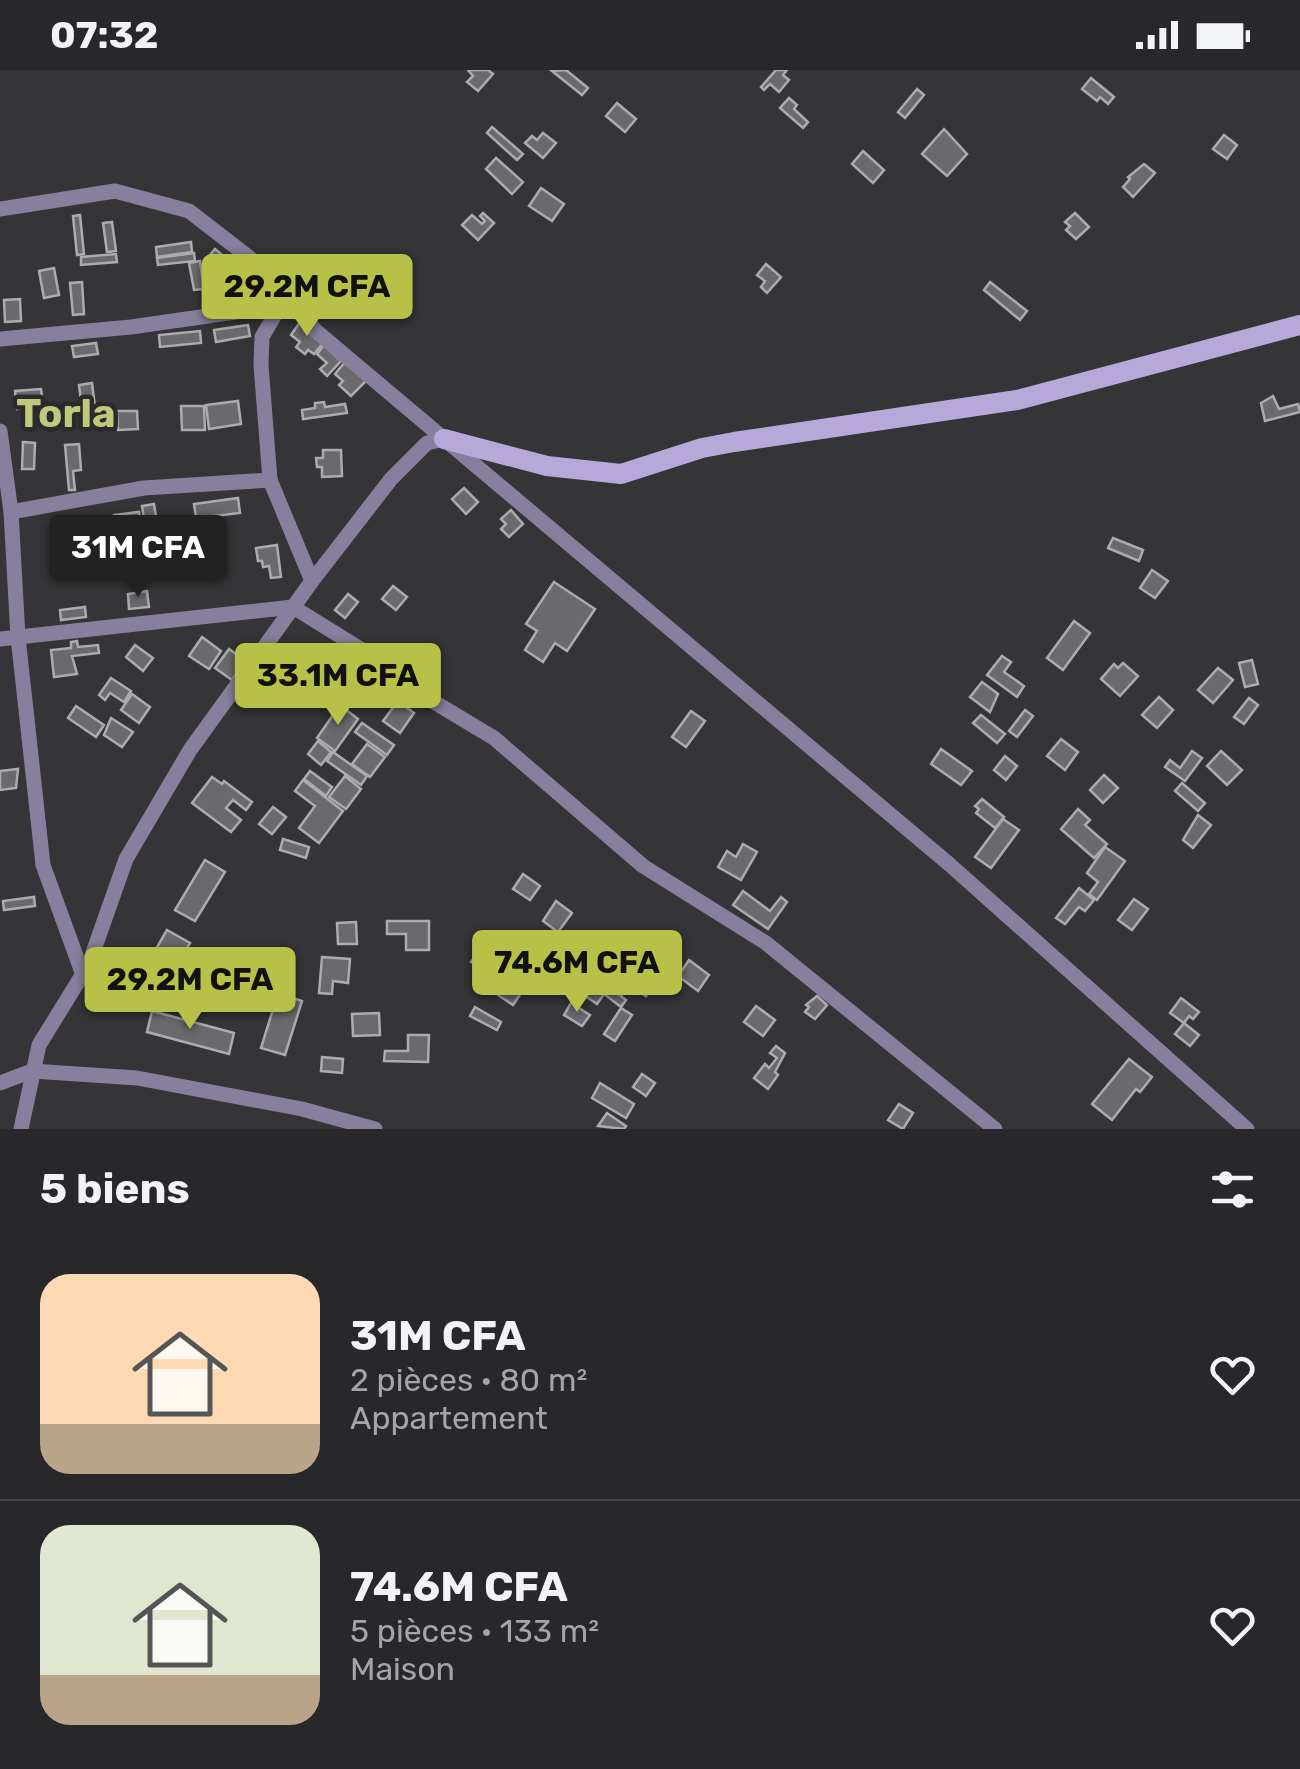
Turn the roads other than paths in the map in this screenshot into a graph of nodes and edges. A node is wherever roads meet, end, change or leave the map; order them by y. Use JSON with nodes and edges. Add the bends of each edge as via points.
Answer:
{"nodes":[{"id":1,"x":0,"y":209,"type":"edge"},
{"id":2,"x":286,"y":296,"type":"junction"},
{"id":3,"x":1300,"y":325,"type":"edge"},
{"id":4,"x":0,"y":338,"type":"edge"},
{"id":5,"x":0,"y":432,"type":"edge"},
{"id":6,"x":444,"y":439,"type":"junction"},
{"id":7,"x":270,"y":480,"type":"junction"},
{"id":8,"x":11,"y":512,"type":"junction"},
{"id":9,"x":312,"y":581,"type":"junction"},
{"id":10,"x":293,"y":608,"type":"junction"},
{"id":11,"x":18,"y":637,"type":"junction"},
{"id":12,"x":0,"y":638,"type":"edge"},
{"id":13,"x":83,"y":975,"type":"junction"},
{"id":14,"x":32,"y":1071,"type":"junction"},
{"id":15,"x":0,"y":1083,"type":"edge"},
{"id":16,"x":21,"y":1129,"type":"edge"},
{"id":17,"x":375,"y":1129,"type":"edge"},
{"id":18,"x":994,"y":1129,"type":"edge"},
{"id":19,"x":1248,"y":1129,"type":"edge"}],
"edges":[{"from":1,"to":2,"type":"street","via":[[115,191],[189,211],[260,264]]},
{"from":2,"to":4,"type":"street","via":[[239,312]]},
{"from":2,"to":6,"type":"street","via":[[316,331]]},
{"from":2,"to":7,"type":"street","via":[[262,337]]},
{"from":3,"to":6,"type":"street","via":[[1017,400],[734,442],[622,474],[547,466]]},
{"from":5,"to":8,"type":"street"},
{"from":6,"to":9,"type":"street","via":[[427,443],[391,479]]},
{"from":6,"to":19,"type":"street","via":[[949,864]]},
{"from":7,"to":8,"type":"street","via":[[144,488]]},
{"from":7,"to":9,"type":"street"},
{"from":8,"to":11,"type":"street"},
{"from":9,"to":10,"type":"street"},
{"from":10,"to":11,"type":"street"},
{"from":10,"to":13,"type":"street","via":[[190,750],[126,859]]},
{"from":10,"to":18,"type":"street","via":[[494,738],[643,866],[766,943]]},
{"from":11,"to":12,"type":"street"},
{"from":11,"to":13,"type":"street","via":[[43,865]]},
{"from":13,"to":14,"type":"street","via":[[39,1045]]},
{"from":14,"to":15,"type":"street"},
{"from":14,"to":16,"type":"street"},
{"from":14,"to":17,"type":"street","via":[[137,1078]]}]}
